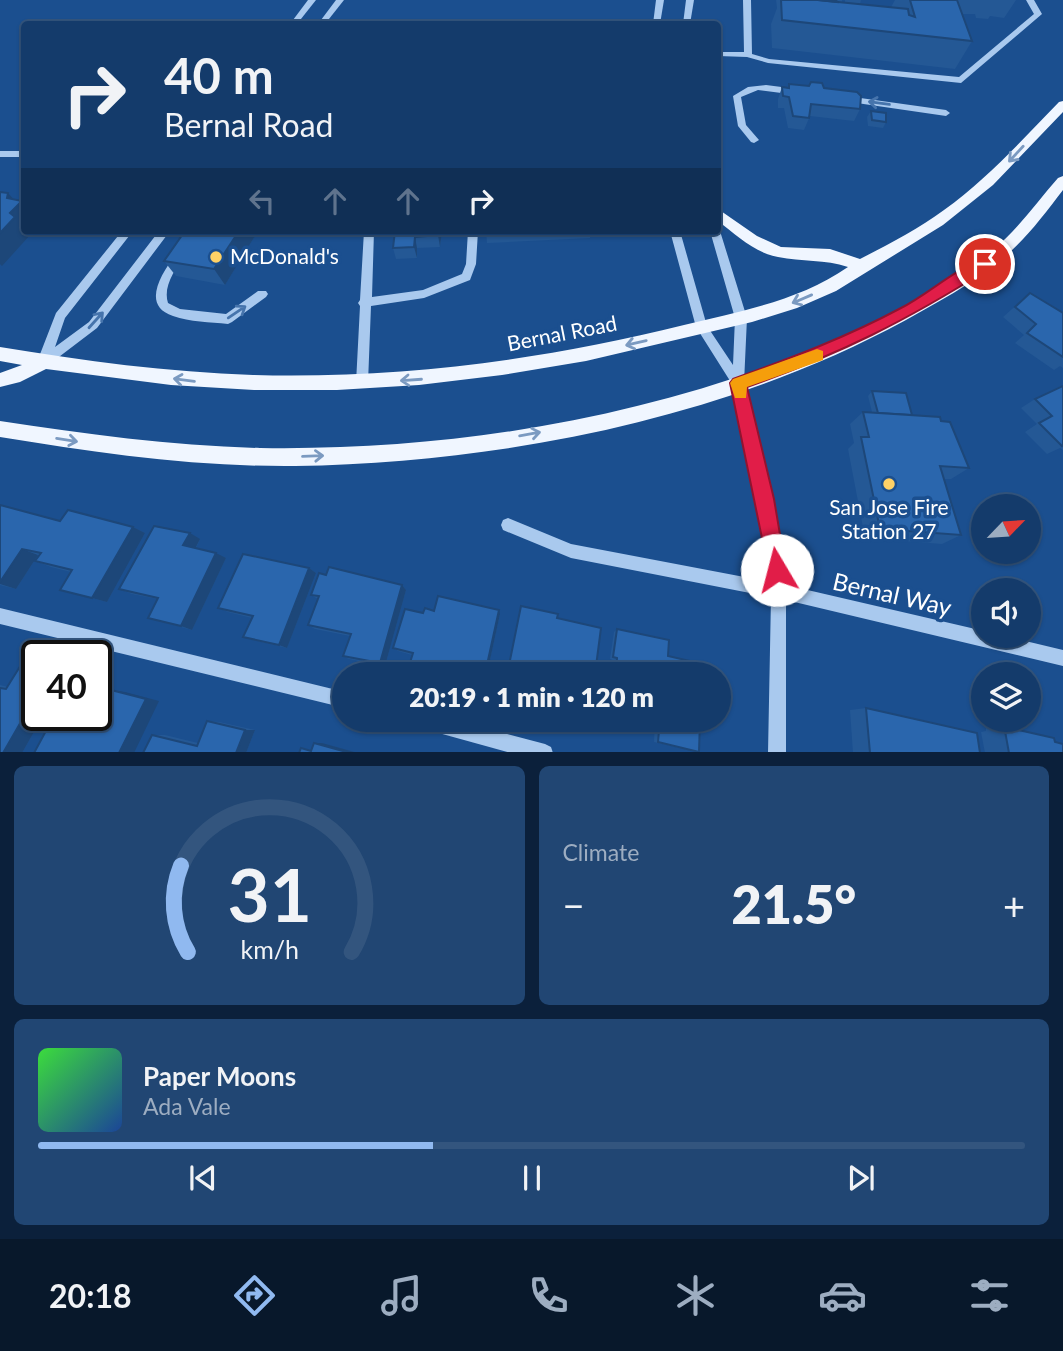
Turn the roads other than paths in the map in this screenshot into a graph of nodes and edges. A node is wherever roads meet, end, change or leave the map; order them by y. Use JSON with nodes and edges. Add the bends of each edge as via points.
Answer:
{"nodes":[{"id":1,"x":312,"y":0,"type":"edge"},
{"id":2,"x":340,"y":0,"type":"edge"},
{"id":3,"x":660,"y":0,"type":"edge"},
{"id":4,"x":690,"y":0,"type":"edge"},
{"id":5,"x":747,"y":0,"type":"edge"},
{"id":6,"x":1030,"y":0,"type":"edge"},
{"id":7,"x":295,"y":21,"type":"edge"},
{"id":8,"x":323,"y":21,"type":"edge"},
{"id":9,"x":656,"y":21,"type":"edge"},
{"id":10,"x":686,"y":21,"type":"edge"},
{"id":11,"x":721,"y":54,"type":"edge"},
{"id":12,"x":748,"y":55,"type":"junction"},
{"id":13,"x":802,"y":93,"type":"edge"},
{"id":14,"x":841,"y":98,"type":"edge"},
{"id":15,"x":1063,"y":105,"type":"edge"},
{"id":16,"x":946,"y":113,"type":"dead end"},
{"id":17,"x":754,"y":140,"type":"dead end"},
{"id":18,"x":0,"y":154,"type":"edge"},
{"id":19,"x":21,"y":154,"type":"edge"},
{"id":20,"x":1063,"y":181,"type":"edge"},
{"id":21,"x":721,"y":216,"type":"edge"},
{"id":22,"x":125,"y":235,"type":"edge"},
{"id":23,"x":162,"y":235,"type":"edge"},
{"id":24,"x":197,"y":235,"type":"edge"},
{"id":25,"x":369,"y":235,"type":"edge"},
{"id":26,"x":473,"y":235,"type":"edge"},
{"id":27,"x":675,"y":235,"type":"edge"},
{"id":28,"x":716,"y":235,"type":"edge"},
{"id":29,"x":862,"y":266,"type":"junction"},
{"id":30,"x":262,"y":294,"type":"dead end"},
{"id":31,"x":364,"y":303,"type":"junction"},
{"id":32,"x":741,"y":318,"type":"junction"},
{"id":33,"x":702,"y":327,"type":"junction"},
{"id":34,"x":0,"y":354,"type":"edge"},
{"id":35,"x":43,"y":362,"type":"junction"},
{"id":36,"x":0,"y":380,"type":"edge"},
{"id":37,"x":362,"y":383,"type":"junction"},
{"id":38,"x":738,"y":383,"type":"junction"},
{"id":39,"x":0,"y":429,"type":"edge"},
{"id":40,"x":508,"y":525,"type":"dead end"},
{"id":41,"x":779,"y":591,"type":"junction"},
{"id":42,"x":0,"y":616,"type":"edge"},
{"id":43,"x":1063,"y":658,"type":"edge"},
{"id":44,"x":332,"y":697,"type":"edge"},
{"id":45,"x":468,"y":732,"type":"edge"},
{"id":46,"x":545,"y":752,"type":"edge"},
{"id":47,"x":777,"y":752,"type":"edge"}],
"edges":[{"from":1,"to":7,"type":"street"},
{"from":2,"to":8,"type":"street"},
{"from":3,"to":9,"type":"street"},
{"from":4,"to":10,"type":"street"},
{"from":5,"to":12,"type":"street"},
{"from":6,"to":12,"type":"street","via":[[1038,14],[961,80],[768,61]]},
{"from":11,"to":12,"type":"street"},
{"from":13,"to":17,"type":"street","via":[[762,88],[746,89],[737,96],[741,126]]},
{"from":16,"to":14,"type":"street","one_way":true},
{"from":15,"to":29,"type":"main road","name":"Bernal Road","one_way":true,"via":[[961,205]]},
{"from":18,"to":19,"type":"street"},
{"from":20,"to":38,"type":"main road","via":[[1012,242],[959,281],[817,356]]},
{"from":21,"to":29,"type":"main road","via":[[752,240],[779,252],[830,255]]},
{"from":22,"to":35,"type":"street","via":[[60,316]]},
{"from":35,"to":23,"type":"street","one_way":true,"via":[[93,326]]},
{"from":24,"to":30,"type":"street","one_way":true,"via":[[161,285],[164,307],[228,319]]},
{"from":25,"to":31,"type":"street"},
{"from":26,"to":31,"type":"street","via":[[466,277],[424,294]]},
{"from":27,"to":33,"type":"street"},
{"from":28,"to":32,"type":"street"},
{"from":29,"to":32,"type":"main road","name":"Bernal Road","one_way":true,"via":[[830,287]]},
{"from":31,"to":37,"type":"street"},
{"from":32,"to":33,"type":"main road","name":"Bernal Road"},
{"from":32,"to":38,"type":"street"},
{"from":33,"to":37,"type":"main road","name":"Bernal Road","one_way":true,"via":[[535,364]]},
{"from":33,"to":38,"type":"street"},
{"from":34,"to":35,"type":"main road","name":"Bernal Road"},
{"from":35,"to":36,"type":"main road"},
{"from":37,"to":35,"type":"main road","name":"Bernal Road","one_way":true,"via":[[209,383]]},
{"from":39,"to":38,"type":"main road","one_way":true,"via":[[185,452],[346,455],[528,435],[677,402]]},
{"from":38,"to":41,"type":"street","via":[[765,499]]},
{"from":40,"to":41,"type":"street","name":"Bernal Way","via":[[570,551]]},
{"from":41,"to":43,"type":"street","name":"Bernal Way"},
{"from":41,"to":47,"type":"street"},
{"from":42,"to":44,"type":"street"},
{"from":45,"to":46,"type":"street"}]}
